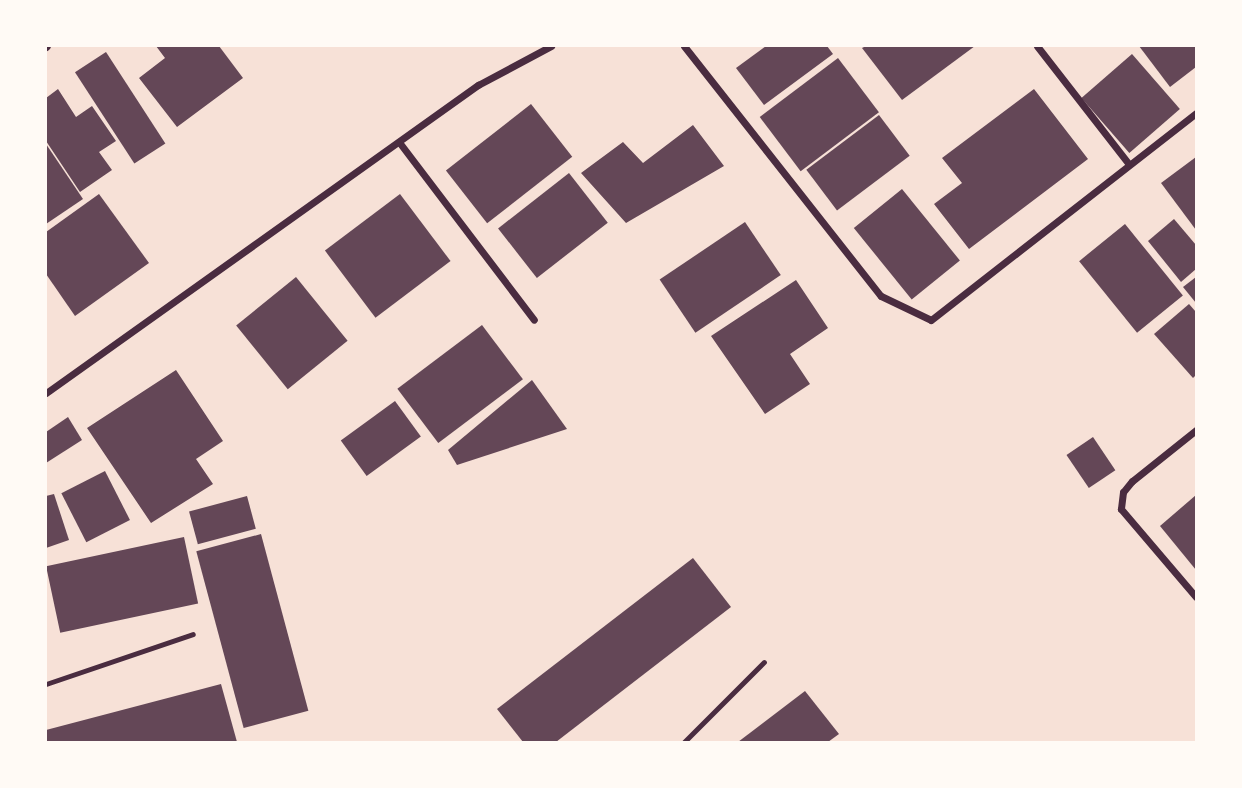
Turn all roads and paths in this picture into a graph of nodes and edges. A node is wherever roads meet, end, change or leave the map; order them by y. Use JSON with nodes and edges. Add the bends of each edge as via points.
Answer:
{"nodes":[{"id":1,"x":551,"y":46,"type":"edge"},
{"id":2,"x":684,"y":46,"type":"edge"},
{"id":3,"x":1037,"y":46,"type":"edge"},
{"id":4,"x":1196,"y":113,"type":"edge"},
{"id":5,"x":400,"y":142,"type":"junction"},
{"id":6,"x":1128,"y":163,"type":"junction"},
{"id":7,"x":534,"y":320,"type":"dead end"},
{"id":8,"x":46,"y":393,"type":"edge"},
{"id":9,"x":1196,"y":430,"type":"edge"},
{"id":10,"x":1196,"y":597,"type":"edge"},
{"id":11,"x":193,"y":634,"type":"dead end"},
{"id":12,"x":764,"y":662,"type":"dead end"},
{"id":13,"x":46,"y":684,"type":"edge"},
{"id":14,"x":684,"y":743,"type":"edge"}],
"edges":[{"from":1,"to":5,"type":"street","via":[[478,85]]},
{"from":2,"to":6,"type":"street","via":[[881,296],[931,320]]},
{"from":3,"to":6,"type":"street"},
{"from":4,"to":6,"type":"street"},
{"from":5,"to":7,"type":"street"},
{"from":5,"to":8,"type":"street"},
{"from":9,"to":10,"type":"street","via":[[1132,481],[1121,509]]},
{"from":11,"to":13,"type":"lane"},
{"from":12,"to":14,"type":"lane"}]}
